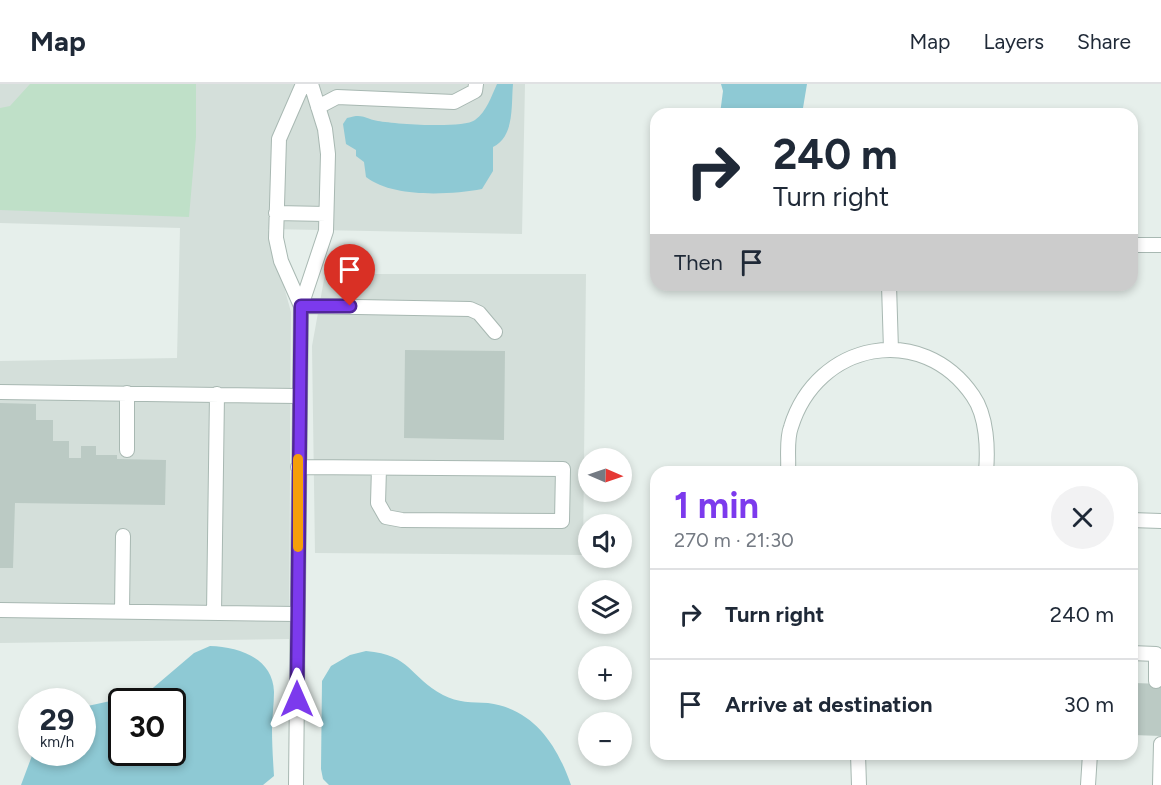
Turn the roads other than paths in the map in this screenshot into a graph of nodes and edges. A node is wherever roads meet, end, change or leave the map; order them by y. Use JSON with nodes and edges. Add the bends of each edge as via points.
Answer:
{"nodes":[{"id":1,"x":303,"y":84,"type":"edge"},
{"id":2,"x":311,"y":84,"type":"edge"},
{"id":3,"x":476,"y":84,"type":"edge"},
{"id":4,"x":318,"y":107,"type":"junction"},
{"id":5,"x":276,"y":213,"type":"junction"},
{"id":6,"x":326,"y":214,"type":"junction"},
{"id":7,"x":1138,"y":245,"type":"edge"},
{"id":8,"x":1161,"y":245,"type":"edge"},
{"id":9,"x":890,"y":291,"type":"edge"},
{"id":10,"x":301,"y":306,"type":"junction"},
{"id":11,"x":495,"y":332,"type":"dead end"},
{"id":12,"x":891,"y":350,"type":"junction"},
{"id":13,"x":0,"y":392,"type":"edge"},
{"id":14,"x":127,"y":393,"type":"junction"},
{"id":15,"x":217,"y":394,"type":"junction"},
{"id":16,"x":299,"y":396,"type":"junction"},
{"id":17,"x":127,"y":450,"type":"dead end"},
{"id":18,"x":788,"y":466,"type":"edge"},
{"id":19,"x":987,"y":466,"type":"edge"},
{"id":20,"x":298,"y":467,"type":"junction"},
{"id":21,"x":380,"y":468,"type":"junction"},
{"id":22,"x":1138,"y":520,"type":"edge"},
{"id":23,"x":1161,"y":521,"type":"edge"},
{"id":24,"x":123,"y":536,"type":"dead end"},
{"id":25,"x":0,"y":610,"type":"edge"},
{"id":26,"x":122,"y":611,"type":"junction"},
{"id":27,"x":214,"y":613,"type":"junction"},
{"id":28,"x":297,"y":614,"type":"junction"},
{"id":29,"x":1138,"y":653,"type":"edge"},
{"id":30,"x":1156,"y":681,"type":"dead end"},
{"id":31,"x":1161,"y":744,"type":"edge"},
{"id":32,"x":858,"y":760,"type":"edge"},
{"id":33,"x":1090,"y":760,"type":"edge"},
{"id":34,"x":296,"y":785,"type":"edge"},
{"id":35,"x":859,"y":785,"type":"edge"},
{"id":36,"x":1088,"y":785,"type":"edge"},
{"id":37,"x":1160,"y":785,"type":"edge"}],
"edges":[{"from":1,"to":5,"type":"street","via":[[279,140]]},
{"from":2,"to":4,"type":"street"},
{"from":3,"to":4,"type":"street","via":[[475,91],[454,102],[337,97]]},
{"from":4,"to":6,"type":"street","via":[[328,154]]},
{"from":5,"to":6,"type":"street"},
{"from":5,"to":10,"type":"street","via":[[281,261]]},
{"from":6,"to":10,"type":"street","via":[[324,243]]},
{"from":7,"to":8,"type":"street"},
{"from":9,"to":12,"type":"street"},
{"from":10,"to":11,"type":"street","via":[[470,309],[479,313]]},
{"from":10,"to":16,"type":"street"},
{"from":12,"to":18,"type":"street","via":[[865,352],[832,366],[807,391],[790,428]]},
{"from":12,"to":19,"type":"street","via":[[928,356],[956,376],[975,398],[983,420]]},
{"from":13,"to":14,"type":"street"},
{"from":14,"to":15,"type":"street"},
{"from":14,"to":17,"type":"street"},
{"from":15,"to":16,"type":"street"},
{"from":15,"to":27,"type":"street"},
{"from":16,"to":20,"type":"street"},
{"from":20,"to":21,"type":"street"},
{"from":20,"to":28,"type":"street"},
{"from":21,"to":21,"type":"street","via":[[563,469],[562,521],[386,517],[378,503]]},
{"from":22,"to":23,"type":"street"},
{"from":24,"to":26,"type":"street"},
{"from":25,"to":26,"type":"street"},
{"from":26,"to":27,"type":"street"},
{"from":27,"to":28,"type":"street"},
{"from":28,"to":34,"type":"street"},
{"from":29,"to":30,"type":"street","via":[[1156,654]]},
{"from":31,"to":37,"type":"street"},
{"from":32,"to":35,"type":"street"},
{"from":33,"to":36,"type":"street"}]}
